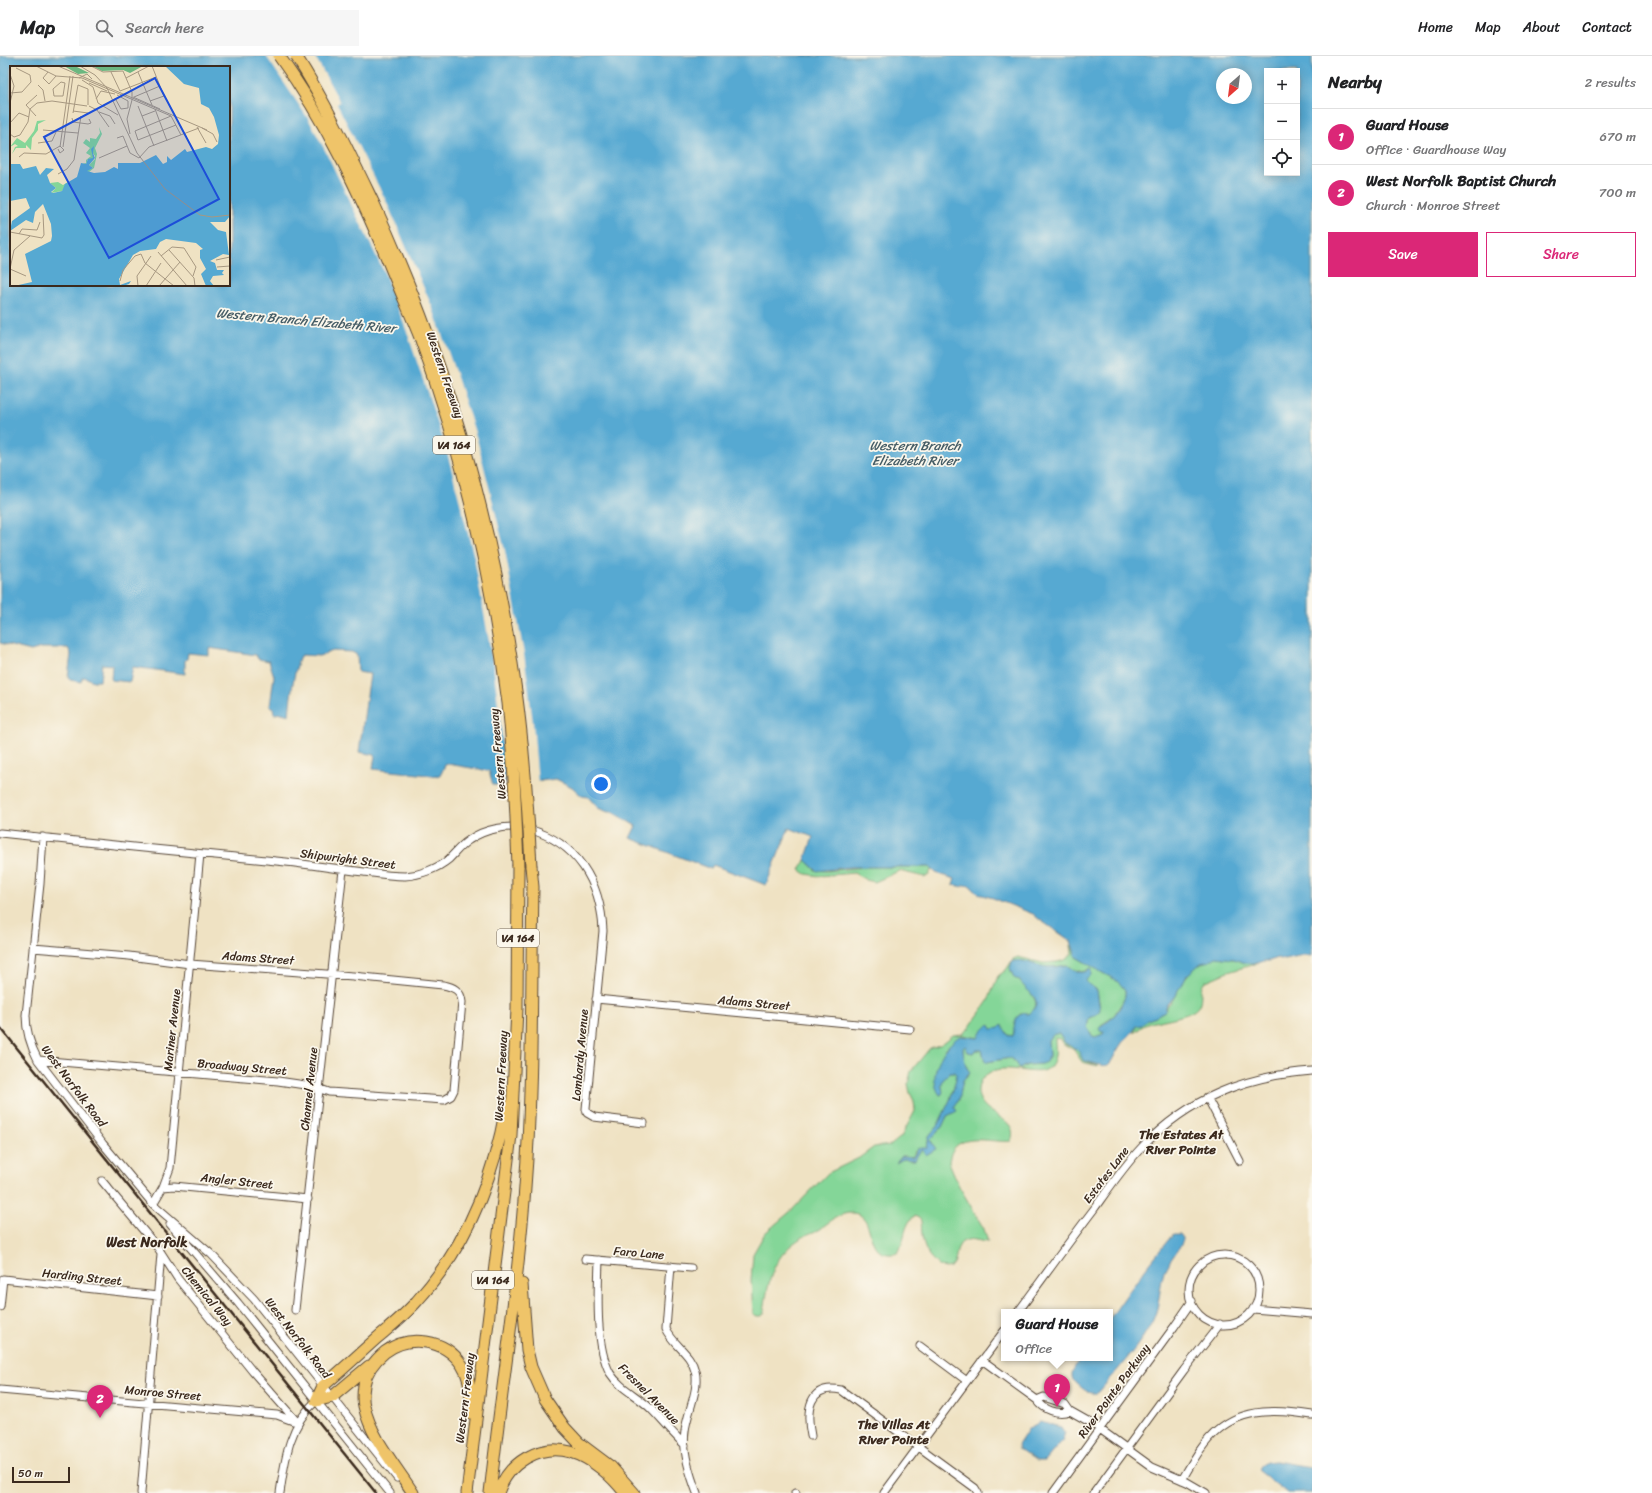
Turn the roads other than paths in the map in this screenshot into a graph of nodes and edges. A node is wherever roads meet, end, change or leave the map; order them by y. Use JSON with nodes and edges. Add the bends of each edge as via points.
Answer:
{"nodes":[{"id":1,"x":279,"y":56,"type":"edge"},
{"id":2,"x":296,"y":56,"type":"edge"},
{"id":3,"x":0,"y":833,"type":"edge"},
{"id":4,"x":44,"y":837,"type":"junction"},
{"id":5,"x":200,"y":854,"type":"junction"},
{"id":6,"x":343,"y":870,"type":"junction"},
{"id":7,"x":33,"y":948,"type":"junction"},
{"id":8,"x":190,"y":964,"type":"junction"},
{"id":9,"x":331,"y":974,"type":"junction"},
{"id":10,"x":596,"y":999,"type":"junction"},
{"id":11,"x":910,"y":1029,"type":"dead end"},
{"id":12,"x":38,"y":1060,"type":"junction"},
{"id":13,"x":514,"y":1066,"type":"junction"},
{"id":14,"x":1312,"y":1071,"type":"edge"},
{"id":15,"x":179,"y":1072,"type":"junction"},
{"id":16,"x":455,"y":1083,"type":"joint"},
{"id":17,"x":320,"y":1089,"type":"junction"},
{"id":18,"x":1207,"y":1098,"type":"junction"},
{"id":19,"x":644,"y":1123,"type":"dead end"},
{"id":20,"x":1240,"y":1161,"type":"dead end"},
{"id":21,"x":102,"y":1181,"type":"dead end"},
{"id":22,"x":163,"y":1187,"type":"junction"},
{"id":23,"x":308,"y":1199,"type":"junction"},
{"id":24,"x":155,"y":1206,"type":"junction"},
{"id":25,"x":161,"y":1254,"type":"junction"},
{"id":26,"x":520,"y":1258,"type":"junction"},
{"id":27,"x":585,"y":1259,"type":"dead end"},
{"id":28,"x":599,"y":1260,"type":"junction"},
{"id":29,"x":671,"y":1266,"type":"junction"},
{"id":30,"x":691,"y":1268,"type":"dead end"},
{"id":31,"x":158,"y":1296,"type":"junction"},
{"id":32,"x":1192,"y":1301,"type":"junction"},
{"id":33,"x":0,"y":1308,"type":"edge"},
{"id":34,"x":1020,"y":1309,"type":"edge"},
{"id":35,"x":1253,"y":1309,"type":"junction"},
{"id":36,"x":295,"y":1310,"type":"dead end"},
{"id":37,"x":1312,"y":1314,"type":"edge"},
{"id":38,"x":1220,"y":1324,"type":"junction"},
{"id":39,"x":1001,"y":1335,"type":"edge"},
{"id":40,"x":920,"y":1346,"type":"dead end"},
{"id":41,"x":982,"y":1360,"type":"junction"},
{"id":42,"x":374,"y":1362,"type":"junction"},
{"id":43,"x":967,"y":1381,"type":"junction"},
{"id":44,"x":323,"y":1386,"type":"junction"},
{"id":45,"x":0,"y":1390,"type":"edge"},
{"id":46,"x":332,"y":1397,"type":"junction"},
{"id":47,"x":1037,"y":1400,"type":"junction"},
{"id":48,"x":316,"y":1401,"type":"junction"},
{"id":49,"x":149,"y":1403,"type":"junction"},
{"id":50,"x":1070,"y":1411,"type":"junction"},
{"id":51,"x":1312,"y":1415,"type":"edge"},
{"id":52,"x":298,"y":1423,"type":"junction"},
{"id":53,"x":1099,"y":1429,"type":"junction"},
{"id":54,"x":811,"y":1436,"type":"dead end"},
{"id":55,"x":685,"y":1446,"type":"junction"},
{"id":56,"x":918,"y":1446,"type":"junction"},
{"id":57,"x":1126,"y":1449,"type":"junction"},
{"id":58,"x":1182,"y":1480,"type":"junction"},
{"id":59,"x":141,"y":1493,"type":"edge"},
{"id":60,"x":280,"y":1493,"type":"edge"},
{"id":61,"x":390,"y":1493,"type":"edge"},
{"id":62,"x":409,"y":1493,"type":"edge"},
{"id":63,"x":414,"y":1493,"type":"edge"},
{"id":64,"x":466,"y":1493,"type":"edge"},
{"id":65,"x":490,"y":1493,"type":"edge"},
{"id":66,"x":498,"y":1493,"type":"edge"},
{"id":67,"x":625,"y":1493,"type":"edge"},
{"id":68,"x":634,"y":1493,"type":"edge"},
{"id":69,"x":697,"y":1493,"type":"edge"},
{"id":70,"x":884,"y":1493,"type":"edge"},
{"id":71,"x":978,"y":1493,"type":"edge"},
{"id":72,"x":1053,"y":1493,"type":"edge"},
{"id":73,"x":1094,"y":1493,"type":"edge"},
{"id":74,"x":1206,"y":1493,"type":"edge"}],
"edges":[{"from":1,"to":13,"type":"highway","name":"Western Freeway","number":"VA 164","bridge":true,"via":[[310,102],[345,167],[378,237],[421,340],[446,415],[469,500],[499,641],[515,777],[518,866]]},
{"from":2,"to":26,"type":"highway","name":"Western Freeway","number":"VA 164","bridge":true,"via":[[344,144],[390,240],[436,355],[464,446],[487,535],[503,613],[516,692],[526,784],[533,895],[528,1135]]},
{"from":3,"to":4,"type":"street","name":"Shipwright Street"},
{"from":4,"to":5,"type":"street","name":"Shipwright Street"},
{"from":4,"to":7,"type":"street","name":"West Norfolk Road"},
{"from":5,"to":6,"type":"street","name":"Shipwright Street"},
{"from":5,"to":8,"type":"street","name":"Mariner Avenue"},
{"from":6,"to":9,"type":"street","name":"Channel Avenue"},
{"from":6,"to":10,"type":"street","name":"Shipwright Street","via":[[394,876],[417,874],[437,867],[468,840],[485,832],[508,827],[526,828],[544,835],[564,847],[579,861],[590,877],[599,899],[603,931]]},
{"from":7,"to":8,"type":"street","name":"Adams Street"},
{"from":7,"to":12,"type":"street","name":"West Norfolk Road","via":[[26,1015],[29,1041]]},
{"from":8,"to":9,"type":"street","name":"Adams Street"},
{"from":8,"to":15,"type":"street","name":"Mariner Avenue"},
{"from":9,"to":16,"type":"street","name":"Adams Street","via":[[450,986],[456,989],[462,997]]},
{"from":9,"to":17,"type":"street","name":"Channel Avenue"},
{"from":10,"to":11,"type":"street","name":"Adams Street"},
{"from":10,"to":19,"type":"street","name":"Lombardy Avenue","via":[[587,1113],[594,1117]]},
{"from":12,"to":15,"type":"street","name":"Broadway Street"},
{"from":12,"to":24,"type":"street","name":"West Norfolk Road"},
{"from":13,"to":44,"type":"highway","via":[[501,1137],[488,1183],[458,1245],[439,1274],[408,1311]]},
{"from":13,"to":64,"type":"highway","name":"Western Freeway","number":"VA 164","via":[[511,1135]]},
{"from":14,"to":18,"type":"street","name":"Estates Lane","via":[[1259,1078]]},
{"from":15,"to":17,"type":"street","name":"Broadway Street","via":[[278,1081]]},
{"from":15,"to":22,"type":"street","name":"Mariner Avenue","via":[[170,1168]]},
{"from":16,"to":17,"type":"street","name":"Broadway Street","via":[[451,1096],[444,1100],[329,1092]]},
{"from":17,"to":23,"type":"street","name":"Channel Avenue"},
{"from":18,"to":20,"type":"street"},
{"from":18,"to":34,"type":"street","name":"Estates Lane","via":[[1185,1110],[1141,1147]]},
{"from":21,"to":25,"type":"street","name":"Chemical Way"},
{"from":22,"to":23,"type":"street","name":"Angler Street"},
{"from":22,"to":24,"type":"street","name":"Mariner Avenue"},
{"from":23,"to":36,"type":"street","name":"Channel Avenue"},
{"from":24,"to":44,"type":"street","name":"West Norfolk Road","via":[[211,1254],[254,1299]]},
{"from":24,"to":48,"type":"street","name":"West Norfolk Road","via":[[238,1303]]},
{"from":25,"to":31,"type":"street"},
{"from":25,"to":52,"type":"street","name":"Chemical Way","via":[[253,1372]]},
{"from":26,"to":65,"type":"highway","name":"Western Freeway","number":"VA 164"},
{"from":26,"to":68,"type":"highway","via":[[527,1350],[533,1373],[545,1399],[579,1443],[611,1467]]},
{"from":27,"to":28,"type":"street","name":"Faro Lane"},
{"from":28,"to":29,"type":"street","name":"Faro Lane"},
{"from":28,"to":55,"type":"street","name":"Fresnel Avenue","via":[[598,1304],[605,1362],[618,1382],[651,1409]]},
{"from":29,"to":30,"type":"street","name":"Faro Lane"},
{"from":29,"to":55,"type":"street","via":[[666,1329],[688,1356],[696,1378],[685,1429]]},
{"from":31,"to":33,"type":"street","name":"Harding Street","via":[[2,1279]]},
{"from":31,"to":49,"type":"street"},
{"from":32,"to":35,"type":"street","via":[[1190,1285],[1196,1269],[1208,1258],[1224,1255],[1240,1259],[1253,1270],[1259,1285],[1259,1293]]},
{"from":32,"to":38,"type":"street","via":[[1206,1319]]},
{"from":32,"to":53,"type":"street","name":"River Pointe Parkway"},
{"from":35,"to":37,"type":"street"},
{"from":35,"to":38,"type":"street","via":[[1239,1321]]},
{"from":38,"to":57,"type":"street"},
{"from":39,"to":41,"type":"street"},
{"from":40,"to":43,"type":"street"},
{"from":41,"to":43,"type":"street"},
{"from":41,"to":47,"type":"street"},
{"from":42,"to":46,"type":"highway"},
{"from":42,"to":63,"type":"highway","via":[[365,1381],[362,1398],[364,1406],[376,1438]]},
{"from":42,"to":64,"type":"highway","via":[[397,1344],[416,1341],[434,1343],[442,1347],[462,1366],[469,1383],[471,1406],[464,1464]]},
{"from":43,"to":56,"type":"street"},
{"from":44,"to":46,"type":"street","name":"West Norfolk Road"},
{"from":44,"to":48,"type":"highway"},
{"from":45,"to":49,"type":"street","name":"Monroe Street"},
{"from":46,"to":48,"type":"highway"},
{"from":46,"to":62,"type":"street","name":"West Norfolk Road"},
{"from":47,"to":50,"type":"street","via":[[1042,1407],[1061,1414]]},
{"from":47,"to":50,"type":"street","via":[[1044,1397],[1060,1402]]},
{"from":48,"to":52,"type":"street"},
{"from":48,"to":61,"type":"street","name":"West Norfolk Road"},
{"from":49,"to":52,"type":"street","name":"Monroe Street","via":[[277,1415]]},
{"from":49,"to":59,"type":"street"},
{"from":50,"to":53,"type":"street"},
{"from":51,"to":58,"type":"street","via":[[1266,1411],[1229,1422],[1206,1444]]},
{"from":52,"to":60,"type":"street","via":[[287,1451]]},
{"from":53,"to":57,"type":"street"},
{"from":53,"to":72,"type":"street","name":"River Pointe Parkway"},
{"from":54,"to":56,"type":"street","via":[[808,1423],[810,1405],[815,1396],[832,1388],[850,1396]]},
{"from":55,"to":69,"type":"street"},
{"from":56,"to":70,"type":"street"},
{"from":56,"to":71,"type":"street","via":[[975,1488]]},
{"from":57,"to":58,"type":"street","via":[[1152,1467]]},
{"from":57,"to":73,"type":"street"},
{"from":58,"to":74,"type":"street"},
{"from":66,"to":67,"type":"highway","via":[[504,1478],[518,1463],[535,1453],[554,1450],[572,1452],[589,1460]]}]}
